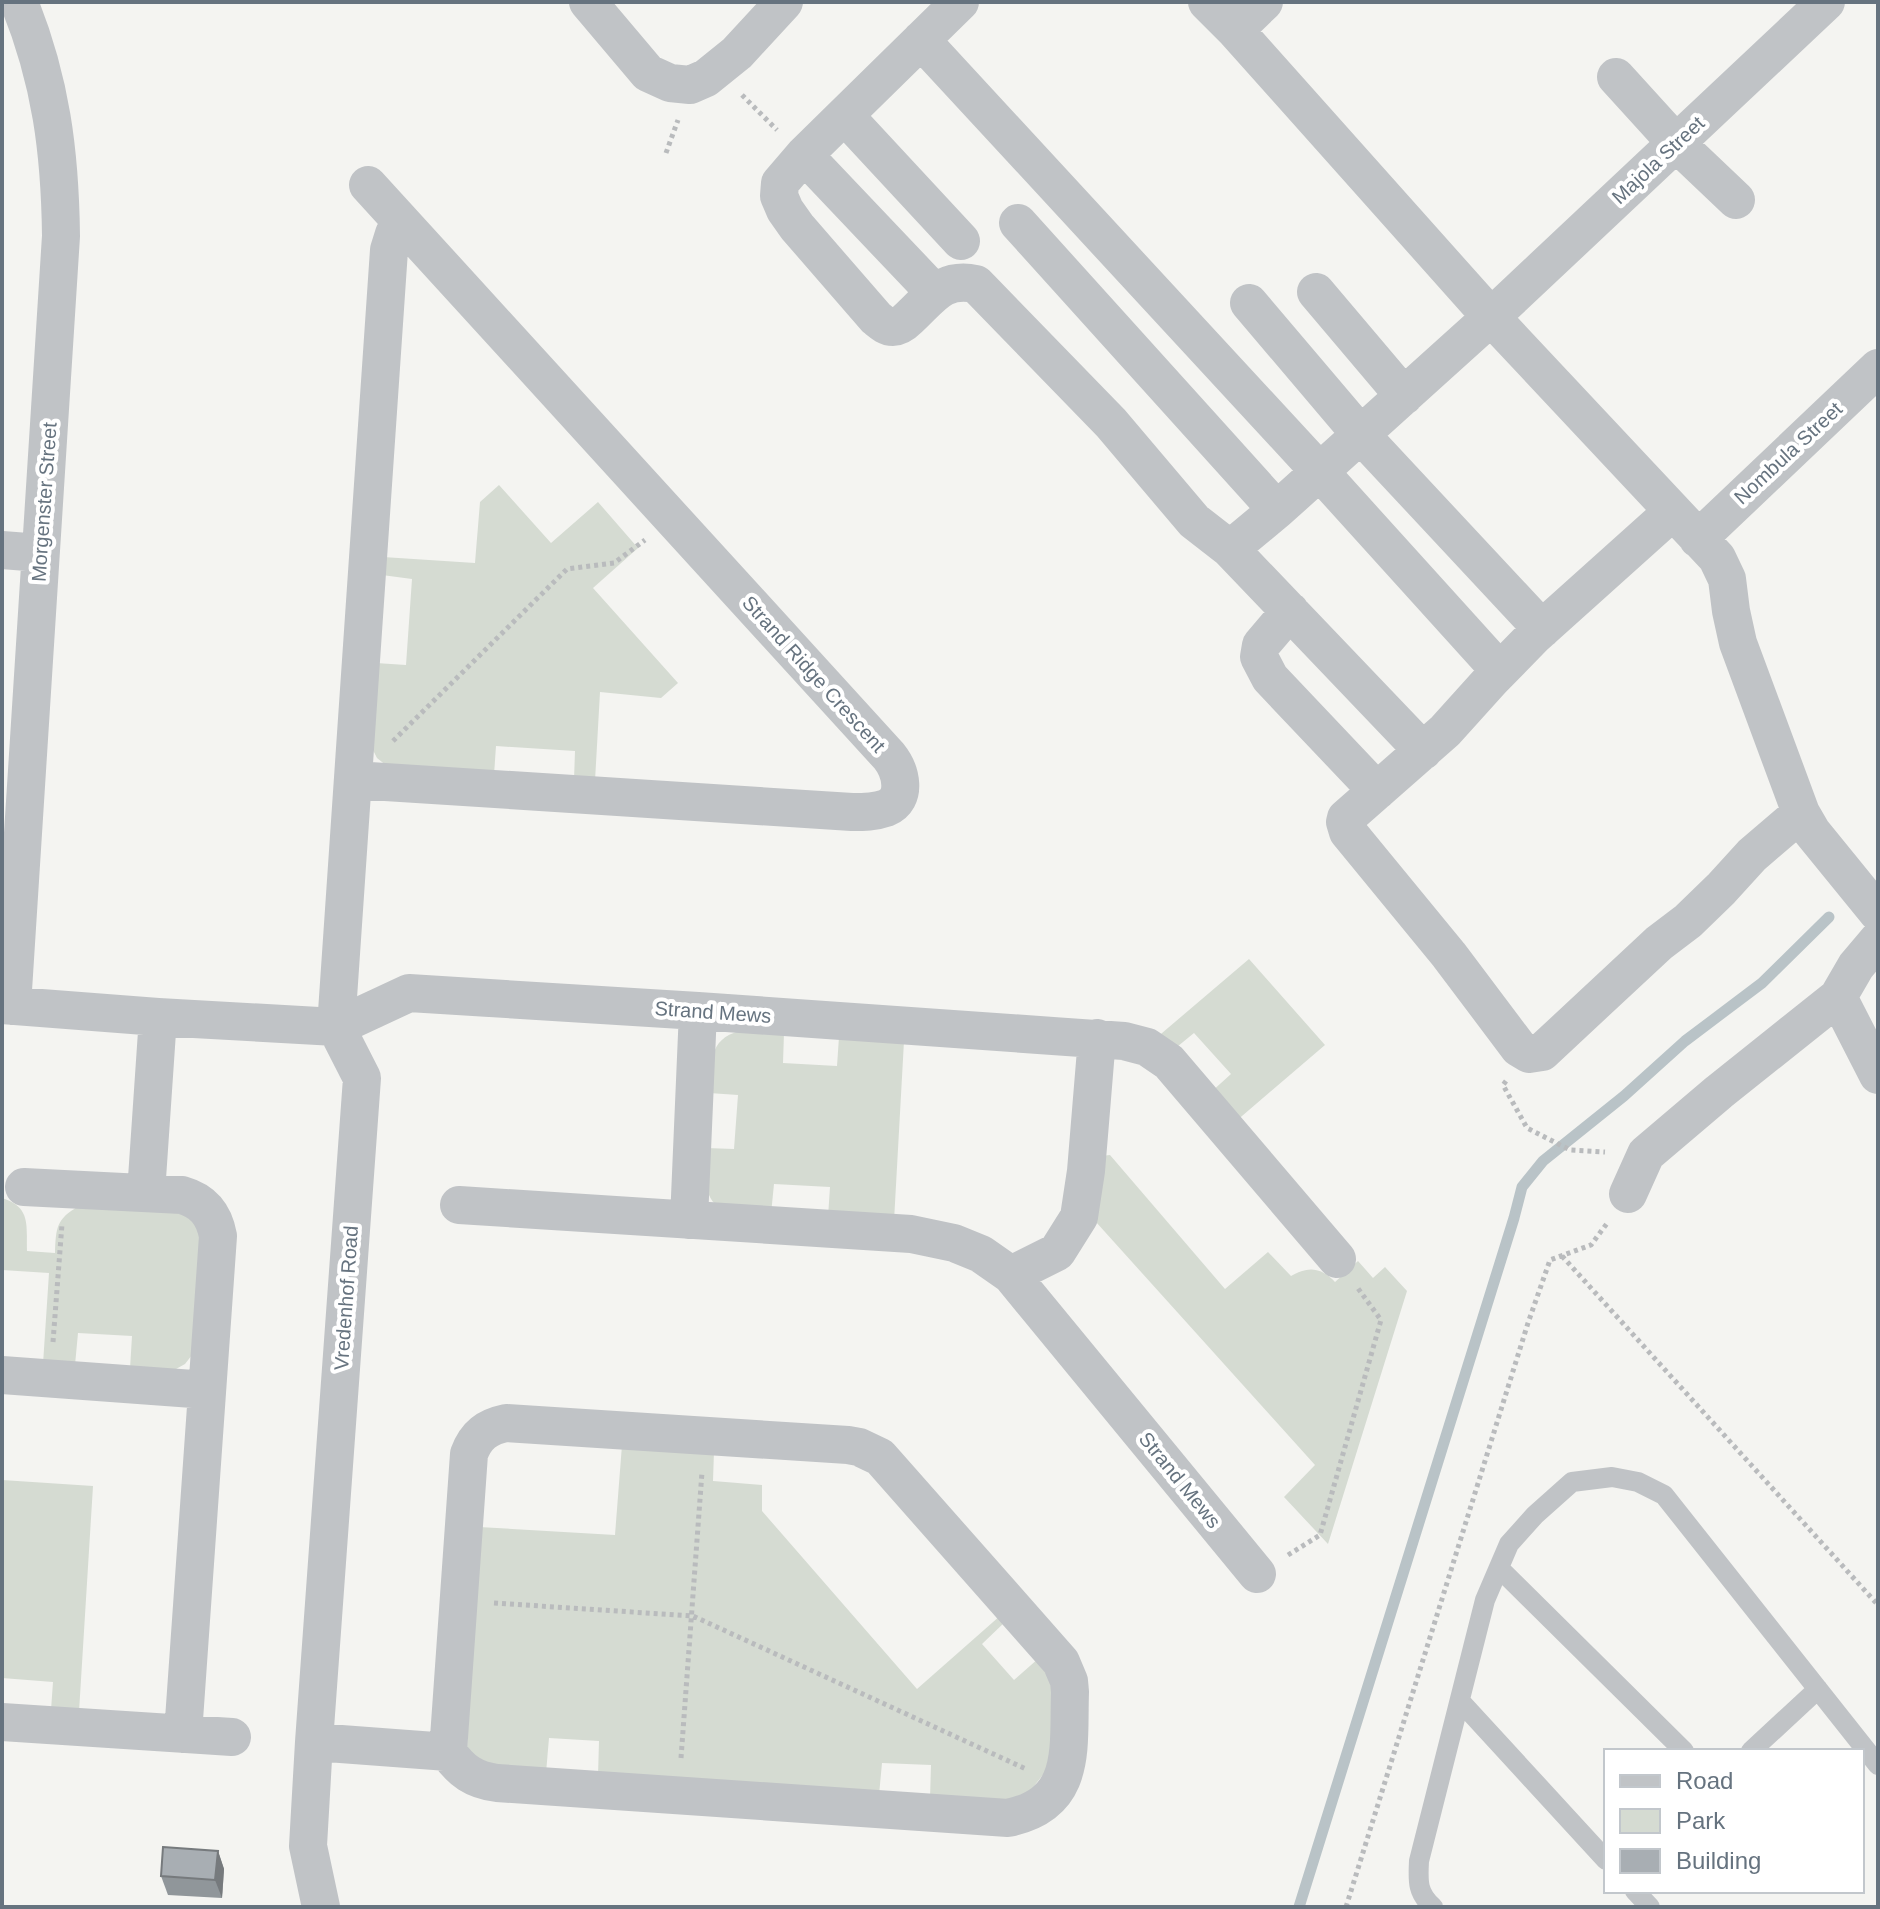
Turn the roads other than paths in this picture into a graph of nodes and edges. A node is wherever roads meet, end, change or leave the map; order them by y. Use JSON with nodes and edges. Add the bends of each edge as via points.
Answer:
{"nodes":[{"id":1,"x":19,"y":2,"type":"edge"},
{"id":2,"x":588,"y":2,"type":"edge"},
{"id":3,"x":960,"y":2,"type":"edge"},
{"id":4,"x":1207,"y":2,"type":"edge"},
{"id":5,"x":1264,"y":2,"type":"edge"},
{"id":6,"x":1826,"y":2,"type":"edge"},
{"id":7,"x":764,"y":9,"type":"edge"},
{"id":8,"x":1235,"y":30,"type":"junction"},
{"id":9,"x":921,"y":40,"type":"junction"},
{"id":10,"x":1616,"y":77,"type":"dead end"},
{"id":11,"x":845,"y":116,"type":"junction"},
{"id":12,"x":1676,"y":143,"type":"junction"},
{"id":13,"x":804,"y":155,"type":"junction"},
{"id":14,"x":368,"y":185,"type":"dead end"},
{"id":15,"x":1736,"y":200,"type":"dead end"},
{"id":16,"x":1018,"y":223,"type":"dead end"},
{"id":17,"x":403,"y":224,"type":"junction"},
{"id":18,"x":961,"y":241,"type":"dead end"},
{"id":19,"x":1316,"y":292,"type":"dead end"},
{"id":20,"x":935,"y":293,"type":"junction"},
{"id":21,"x":1249,"y":303,"type":"dead end"},
{"id":22,"x":1491,"y":317,"type":"junction"},
{"id":23,"x":1878,"y":368,"type":"edge"},
{"id":24,"x":1404,"y":396,"type":"junction"},
{"id":25,"x":1361,"y":435,"type":"junction"},
{"id":26,"x":1320,"y":472,"type":"junction"},
{"id":27,"x":1277,"y":510,"type":"junction"},
{"id":28,"x":1672,"y":512,"type":"junction"},
{"id":29,"x":1698,"y":539,"type":"junction"},
{"id":30,"x":1230,"y":549,"type":"junction"},
{"id":31,"x":2,"y":550,"type":"edge"},
{"id":32,"x":40,"y":553,"type":"junction"},
{"id":33,"x":1290,"y":611,"type":"junction"},
{"id":34,"x":1542,"y":629,"type":"junction"},
{"id":35,"x":1500,"y":671,"type":"junction"},
{"id":36,"x":1423,"y":751,"type":"junction"},
{"id":37,"x":354,"y":780,"type":"junction"},
{"id":38,"x":1377,"y":791,"type":"junction"},
{"id":39,"x":1801,"y":813,"type":"junction"},
{"id":40,"x":1878,"y":913,"type":"edge"},
{"id":41,"x":1878,"y":940,"type":"edge"},
{"id":42,"x":1838,"y":997,"type":"junction"},
{"id":43,"x":7,"y":1006,"type":"edge"},
{"id":44,"x":698,"y":1011,"type":"junction"},
{"id":45,"x":158,"y":1017,"type":"junction"},
{"id":46,"x":336,"y":1027,"type":"junction"},
{"id":47,"x":1097,"y":1038,"type":"junction"},
{"id":48,"x":1878,"y":1075,"type":"edge"},
{"id":49,"x":24,"y":1187,"type":"dead end"},
{"id":50,"x":146,"y":1193,"type":"junction"},
{"id":51,"x":1628,"y":1194,"type":"dead end"},
{"id":52,"x":459,"y":1205,"type":"dead end"},
{"id":53,"x":689,"y":1220,"type":"junction"},
{"id":54,"x":1337,"y":1259,"type":"road end"},
{"id":55,"x":1011,"y":1275,"type":"junction"},
{"id":56,"x":2,"y":1375,"type":"edge"},
{"id":57,"x":207,"y":1390,"type":"junction"},
{"id":58,"x":1499,"y":1568,"type":"junction"},
{"id":59,"x":1257,"y":1574,"type":"road end"},
{"id":60,"x":1818,"y":1689,"type":"junction"},
{"id":61,"x":1460,"y":1701,"type":"junction"},
{"id":62,"x":2,"y":1722,"type":"edge"},
{"id":63,"x":183,"y":1734,"type":"junction"},
{"id":64,"x":232,"y":1737,"type":"dead end"},
{"id":65,"x":314,"y":1742,"type":"junction"},
{"id":66,"x":1682,"y":1749,"type":"edge"},
{"id":67,"x":1753,"y":1749,"type":"edge"},
{"id":68,"x":448,"y":1752,"type":"junction"},
{"id":69,"x":1878,"y":1765,"type":"edge"},
{"id":70,"x":1604,"y":1858,"type":"edge"},
{"id":71,"x":321,"y":1907,"type":"edge"},
{"id":72,"x":1433,"y":1907,"type":"edge"}],
"edges":[{"from":1,"to":32,"type":"street","name":"Morgenster Street","via":[[45,78],[60,183],[59,290]]},
{"from":2,"to":7,"type":"street","via":[[648,73],[690,85],[737,53]]},
{"from":3,"to":9,"type":"street"},
{"from":4,"to":8,"type":"street"},
{"from":5,"to":8,"type":"street"},
{"from":6,"to":12,"type":"street","name":"Majola Street"},
{"from":8,"to":22,"type":"street"},
{"from":9,"to":11,"type":"street"},
{"from":9,"to":26,"type":"street"},
{"from":10,"to":12,"type":"street"},
{"from":11,"to":13,"type":"street"},
{"from":11,"to":18,"type":"street"},
{"from":12,"to":15,"type":"street"},
{"from":12,"to":22,"type":"street","name":"Majola Street"},
{"from":13,"to":20,"type":"street"},
{"from":13,"to":20,"type":"street","via":[[780,183],[785,210],[876,318],[895,327]]},
{"from":14,"to":17,"type":"street","name":"Strand Ridge Crescent"},
{"from":16,"to":27,"type":"street"},
{"from":17,"to":37,"type":"street","via":[[389,250]]},
{"from":17,"to":37,"type":"street","name":"Strand Ridge Crescent","via":[[896,764],[901,788],[887,808],[852,812]]},
{"from":19,"to":24,"type":"street"},
{"from":20,"to":30,"type":"street","via":[[955,282],[976,284],[1111,423],[1194,521]]},
{"from":21,"to":25,"type":"street"},
{"from":22,"to":24,"type":"street","name":"Majola Street"},
{"from":22,"to":28,"type":"street"},
{"from":23,"to":29,"type":"street","name":"Nombula Street"},
{"from":24,"to":25,"type":"street","name":"Majola Street"},
{"from":25,"to":26,"type":"street","name":"Majola Street"},
{"from":25,"to":34,"type":"street"},
{"from":26,"to":27,"type":"street","name":"Majola Street"},
{"from":26,"to":35,"type":"street"},
{"from":27,"to":30,"type":"street","name":"Majola Street"},
{"from":28,"to":29,"type":"street"},
{"from":28,"to":34,"type":"street"},
{"from":29,"to":39,"type":"street","via":[[1717,558],[1727,579],[1738,643]]},
{"from":30,"to":33,"type":"street"},
{"from":31,"to":32,"type":"street"},
{"from":32,"to":43,"type":"street","name":"Morgenster Street"},
{"from":33,"to":36,"type":"street"},
{"from":33,"to":38,"type":"street","via":[[1261,645],[1259,657],[1270,678]]},
{"from":34,"to":35,"type":"street"},
{"from":35,"to":36,"type":"street"},
{"from":36,"to":38,"type":"street"},
{"from":37,"to":46,"type":"street"},
{"from":38,"to":39,"type":"street","via":[[1346,818],[1348,832],[1529,1054],[1542,1052]]},
{"from":39,"to":40,"type":"street"},
{"from":41,"to":42,"type":"street"},
{"from":42,"to":48,"type":"street"},
{"from":42,"to":51,"type":"street","via":[[1646,1154]]},
{"from":43,"to":45,"type":"street"},
{"from":44,"to":46,"type":"street","name":"Strand Mews","via":[[409,993]]},
{"from":44,"to":47,"type":"street","name":"Strand Mews"},
{"from":44,"to":53,"type":"street"},
{"from":45,"to":46,"type":"street"},
{"from":45,"to":50,"type":"street"},
{"from":46,"to":65,"type":"street","name":"Vredenhof Road","via":[[362,1078]]},
{"from":47,"to":54,"type":"street","name":"Strand Mews","via":[[1147,1047],[1169,1062]]},
{"from":47,"to":55,"type":"street","via":[[1079,1217],[1057,1252]]},
{"from":49,"to":50,"type":"street"},
{"from":50,"to":57,"type":"street","via":[[192,1198],[216,1223]]},
{"from":52,"to":53,"type":"street","name":"Strand Mews"},
{"from":53,"to":55,"type":"street","name":"Strand Mews","via":[[911,1234],[981,1254]]},
{"from":55,"to":59,"type":"street","name":"Strand Mews"},
{"from":56,"to":57,"type":"street"},
{"from":57,"to":63,"type":"street"},
{"from":58,"to":60,"type":"lane","via":[[1509,1544],[1572,1482],[1612,1477],[1638,1482],[1664,1495]]},
{"from":58,"to":61,"type":"lane","via":[[1485,1600]]},
{"from":58,"to":66,"type":"lane"},
{"from":60,"to":67,"type":"lane"},
{"from":60,"to":69,"type":"lane"},
{"from":61,"to":70,"type":"lane"},
{"from":61,"to":72,"type":"lane","via":[[1419,1861],[1418,1887]]},
{"from":62,"to":63,"type":"street"},
{"from":63,"to":64,"type":"street"},
{"from":65,"to":68,"type":"street"},
{"from":65,"to":71,"type":"street","name":"Vredenhof Road","via":[[308,1846]]},
{"from":68,"to":68,"type":"street","via":[[458,1766],[483,1781],[1008,1818],[1039,1808],[1060,1784],[1068,1757],[1069,1681],[1061,1662],[888,1464],[870,1451],[848,1445],[506,1423],[483,1431],[469,1454]]}]}
